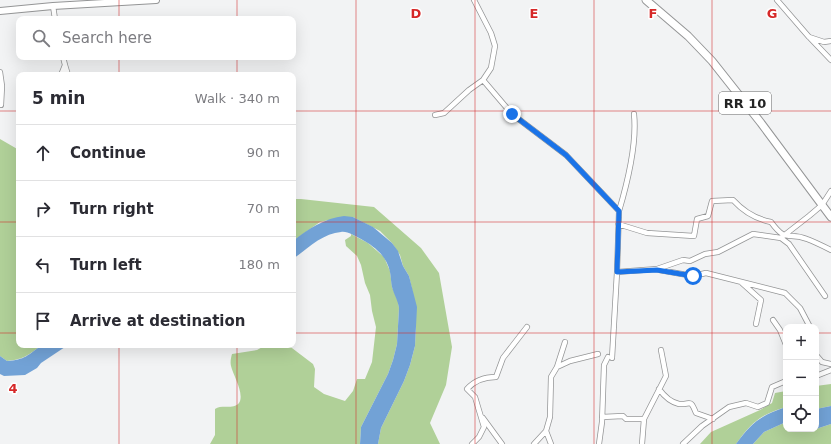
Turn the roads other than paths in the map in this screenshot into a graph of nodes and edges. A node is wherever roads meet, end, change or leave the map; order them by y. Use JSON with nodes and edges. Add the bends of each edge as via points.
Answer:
{"nodes":[{"id":1,"x":156,"y":0,"type":"edge"},
{"id":2,"x":474,"y":0,"type":"edge"},
{"id":3,"x":646,"y":0,"type":"edge"},
{"id":4,"x":777,"y":0,"type":"edge"},
{"id":5,"x":53,"y":6,"type":"junction"},
{"id":6,"x":0,"y":11,"type":"edge"},
{"id":7,"x":55,"y":16,"type":"edge"},
{"id":8,"x":809,"y":37,"type":"junction"},
{"id":9,"x":831,"y":41,"type":"edge"},
{"id":10,"x":64,"y":60,"type":"edge"},
{"id":11,"x":831,"y":60,"type":"edge"},
{"id":12,"x":65,"y":65,"type":"junction"},
{"id":13,"x":0,"y":72,"type":"edge"},
{"id":14,"x":62,"y":72,"type":"edge"},
{"id":15,"x":67,"y":72,"type":"edge"},
{"id":16,"x":483,"y":80,"type":"junction"},
{"id":17,"x":1,"y":105,"type":"dead end"},
{"id":18,"x":634,"y":114,"type":"dead end"},
{"id":19,"x":435,"y":115,"type":"dead end"},
{"id":20,"x":831,"y":191,"type":"edge"},
{"id":21,"x":822,"y":205,"type":"junction"},
{"id":22,"x":619,"y":211,"type":"junction"},
{"id":23,"x":831,"y":217,"type":"edge"},
{"id":24,"x":618,"y":224,"type":"junction"},
{"id":25,"x":782,"y":237,"type":"junction"},
{"id":26,"x":831,"y":250,"type":"edge"},
{"id":27,"x":657,"y":270,"type":"junction"},
{"id":28,"x":617,"y":272,"type":"junction"},
{"id":29,"x":742,"y":282,"type":"junction"},
{"id":30,"x":825,"y":296,"type":"dead end"},
{"id":31,"x":773,"y":320,"type":"dead end"},
{"id":32,"x":756,"y":324,"type":"dead end"},
{"id":33,"x":808,"y":324,"type":"edge"},
{"id":34,"x":527,"y":327,"type":"dead end"},
{"id":35,"x":783,"y":338,"type":"edge"},
{"id":36,"x":564,"y":342,"type":"dead end"},
{"id":37,"x":661,"y":350,"type":"dead end"},
{"id":38,"x":598,"y":354,"type":"dead end"},
{"id":39,"x":819,"y":358,"type":"edge"},
{"id":40,"x":831,"y":364,"type":"edge"},
{"id":41,"x":557,"y":367,"type":"junction"},
{"id":42,"x":831,"y":370,"type":"edge"},
{"id":43,"x":819,"y":375,"type":"edge"},
{"id":44,"x":783,"y":382,"type":"edge"},
{"id":45,"x":659,"y":389,"type":"junction"},
{"id":46,"x":481,"y":415,"type":"junction"},
{"id":47,"x":602,"y":417,"type":"junction"},
{"id":48,"x":644,"y":419,"type":"junction"},
{"id":49,"x":713,"y":419,"type":"junction"},
{"id":50,"x":546,"y":431,"type":"junction"},
{"id":51,"x":472,"y":444,"type":"edge"},
{"id":52,"x":502,"y":444,"type":"edge"},
{"id":53,"x":534,"y":444,"type":"edge"},
{"id":54,"x":551,"y":444,"type":"edge"},
{"id":55,"x":599,"y":444,"type":"edge"},
{"id":56,"x":642,"y":444,"type":"edge"},
{"id":57,"x":683,"y":444,"type":"edge"}],
"edges":[{"from":1,"to":5,"type":"street"},
{"from":2,"to":16,"type":"street","via":[[495,46],[491,68]]},
{"from":3,"to":21,"type":"main road","number":"RR 10","via":[[688,36],[712,61]]},
{"from":4,"to":8,"type":"street"},
{"from":5,"to":6,"type":"street"},
{"from":5,"to":7,"type":"street"},
{"from":8,"to":9,"type":"street","via":[[824,42]]},
{"from":8,"to":11,"type":"street"},
{"from":10,"to":12,"type":"street"},
{"from":12,"to":14,"type":"street"},
{"from":12,"to":15,"type":"street"},
{"from":13,"to":17,"type":"street"},
{"from":16,"to":19,"type":"street","via":[[444,113]]},
{"from":16,"to":22,"type":"street","via":[[512,114],[566,155]]},
{"from":18,"to":22,"type":"street","via":[[635,125],[628,173]]},
{"from":20,"to":21,"type":"street"},
{"from":21,"to":23,"type":"main road","number":"RR 10"},
{"from":21,"to":25,"type":"street"},
{"from":22,"to":24,"type":"street"},
{"from":24,"to":25,"type":"street","via":[[647,233],[694,236],[697,219],[708,216],[712,201],[733,200],[761,220],[771,222]]},
{"from":24,"to":28,"type":"street"},
{"from":25,"to":26,"type":"street","via":[[806,238]]},
{"from":25,"to":27,"type":"street","via":[[753,234],[718,252],[705,254],[690,261],[683,260]]},
{"from":25,"to":30,"type":"street"},
{"from":27,"to":28,"type":"street"},
{"from":27,"to":29,"type":"street","via":[[693,276],[706,273]]},
{"from":28,"to":47,"type":"street","via":[[610,357],[604,365]]},
{"from":29,"to":32,"type":"street","via":[[761,300]]},
{"from":29,"to":33,"type":"street","via":[[785,293],[800,308]]},
{"from":31,"to":35,"type":"street"},
{"from":34,"to":46,"type":"street","via":[[503,358],[496,377],[477,381],[466,390],[475,397]]},
{"from":36,"to":41,"type":"street"},
{"from":37,"to":45,"type":"street","via":[[666,376]]},
{"from":38,"to":41,"type":"street"},
{"from":39,"to":40,"type":"street"},
{"from":41,"to":50,"type":"street","via":[[551,377],[550,417]]},
{"from":42,"to":43,"type":"street"},
{"from":44,"to":49,"type":"street","via":[[772,386],[767,403],[758,407],[746,403],[729,407]]},
{"from":45,"to":48,"type":"street"},
{"from":45,"to":49,"type":"street","via":[[666,398],[679,404],[689,403],[693,405],[696,413]]},
{"from":46,"to":51,"type":"street","via":[[484,427]]},
{"from":46,"to":52,"type":"street"},
{"from":47,"to":48,"type":"street"},
{"from":47,"to":55,"type":"street"},
{"from":48,"to":56,"type":"street"},
{"from":49,"to":57,"type":"street"},
{"from":50,"to":53,"type":"street"},
{"from":50,"to":54,"type":"street"}]}
